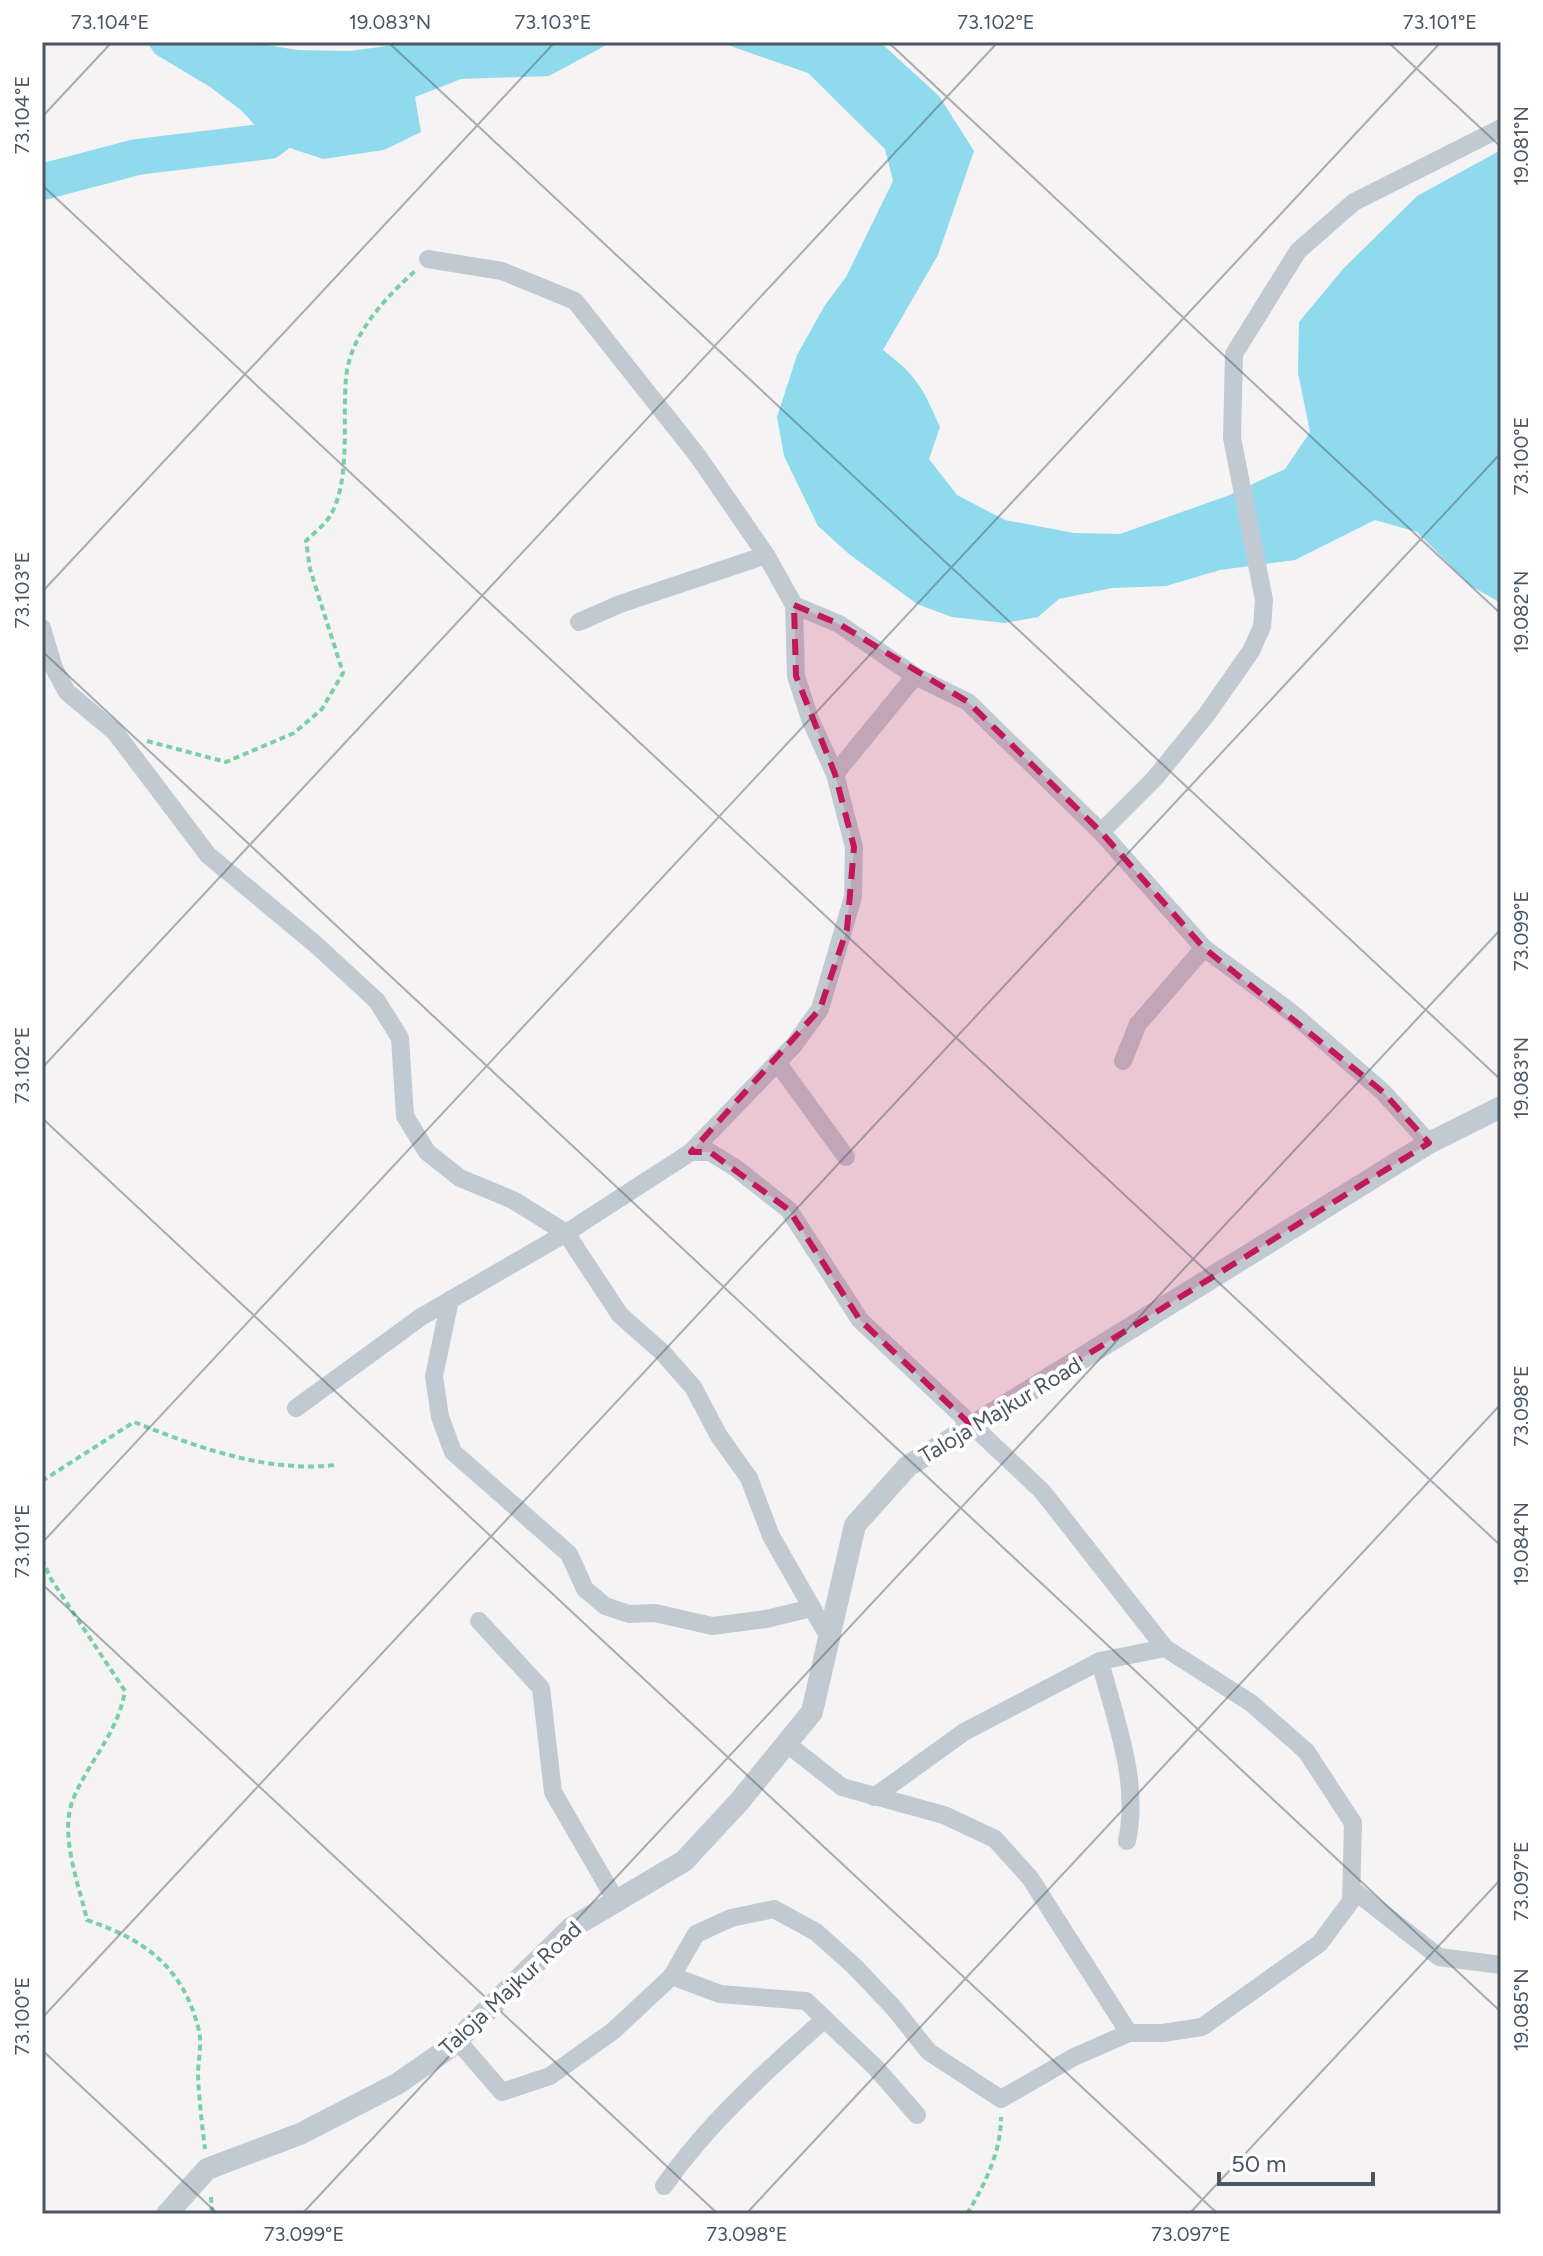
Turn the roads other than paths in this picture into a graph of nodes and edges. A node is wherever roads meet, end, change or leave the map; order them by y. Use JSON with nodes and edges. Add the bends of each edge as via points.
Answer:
{"nodes":[{"id":1,"x":1501,"y":128,"type":"edge"},
{"id":2,"x":428,"y":259,"type":"road end"},
{"id":3,"x":766,"y":555,"type":"junction"},
{"id":4,"x":794,"y":605,"type":"junction"},
{"id":5,"x":579,"y":622,"type":"dead end"},
{"id":6,"x":42,"y":628,"type":"edge"},
{"id":7,"x":915,"y":676,"type":"junction"},
{"id":8,"x":835,"y":774,"type":"junction"},
{"id":9,"x":1101,"y":832,"type":"junction"},
{"id":10,"x":1204,"y":948,"type":"junction"},
{"id":11,"x":1123,"y":1061,"type":"dead end"},
{"id":12,"x":777,"y":1062,"type":"junction"},
{"id":13,"x":1501,"y":1107,"type":"edge"},
{"id":14,"x":1429,"y":1143,"type":"junction"},
{"id":15,"x":691,"y":1152,"type":"junction"},
{"id":16,"x":846,"y":1157,"type":"dead end"},
{"id":17,"x":566,"y":1233,"type":"junction"},
{"id":18,"x":450,"y":1300,"type":"junction"},
{"id":19,"x":296,"y":1408,"type":"dead end"},
{"id":20,"x":972,"y":1426,"type":"junction"},
{"id":21,"x":812,"y":1608,"type":"junction"},
{"id":22,"x":479,"y":1621,"type":"dead end"},
{"id":23,"x":827,"y":1634,"type":"junction"},
{"id":24,"x":1165,"y":1648,"type":"junction"},
{"id":25,"x":1100,"y":1661,"type":"junction"},
{"id":26,"x":786,"y":1743,"type":"junction"},
{"id":27,"x":874,"y":1797,"type":"junction"},
{"id":28,"x":1127,"y":1841,"type":"dead end"},
{"id":29,"x":1352,"y":1889,"type":"junction"},
{"id":30,"x":616,"y":1901,"type":"junction"},
{"id":31,"x":1501,"y":1965,"type":"edge"},
{"id":32,"x":672,"y":1976,"type":"junction"},
{"id":33,"x":825,"y":2019,"type":"junction"},
{"id":34,"x":1129,"y":2033,"type":"junction"},
{"id":35,"x":457,"y":2040,"type":"junction"},
{"id":36,"x":917,"y":2115,"type":"dead end"},
{"id":37,"x":664,"y":2186,"type":"dead end"},
{"id":38,"x":167,"y":2214,"type":"edge"}],
"edges":[{"from":1,"to":9,"type":"street","via":[[1354,202],[1298,251],[1234,354],[1232,438],[1264,600],[1262,627],[1207,714],[1155,778]]},
{"from":2,"to":3,"type":"street","via":[[502,271],[575,301],[640,380]]},
{"from":3,"to":4,"type":"street"},
{"from":3,"to":5,"type":"street"},
{"from":4,"to":7,"type":"street","via":[[839,624]]},
{"from":4,"to":8,"type":"street","via":[[796,676]]},
{"from":6,"to":17,"type":"street","via":[[67,692],[115,732],[208,855],[377,1001],[400,1038],[405,1116],[427,1152],[460,1178],[513,1200]]},
{"from":7,"to":8,"type":"street"},
{"from":7,"to":9,"type":"street","via":[[968,702]]},
{"from":8,"to":12,"type":"street","via":[[854,847],[853,897],[820,1009]]},
{"from":9,"to":10,"type":"street"},
{"from":10,"to":11,"type":"street","via":[[1138,1024]]},
{"from":10,"to":14,"type":"street","via":[[1292,1013],[1383,1092]]},
{"from":12,"to":15,"type":"street"},
{"from":12,"to":16,"type":"street"},
{"from":13,"to":14,"type":"street","name":"Taloja Majkur Road"},
{"from":14,"to":20,"type":"street","name":"Taloja Majkur Road"},
{"from":15,"to":17,"type":"street"},
{"from":15,"to":20,"type":"street","via":[[710,1152],[789,1210],[860,1320]]},
{"from":17,"to":18,"type":"street"},
{"from":17,"to":21,"type":"street","via":[[620,1315],[693,1387],[749,1478],[771,1536]]},
{"from":18,"to":19,"type":"street"},
{"from":18,"to":21,"type":"street","via":[[434,1376],[440,1417],[453,1452],[569,1554],[585,1589],[605,1606],[629,1614],[655,1613],[712,1626]]},
{"from":20,"to":23,"type":"street","name":"Taloja Majkur Road","via":[[908,1466],[855,1525]]},
{"from":20,"to":24,"type":"street","via":[[1042,1491]]},
{"from":21,"to":23,"type":"street"},
{"from":22,"to":30,"type":"street","via":[[541,1688],[553,1792]]},
{"from":23,"to":26,"type":"street","name":"Taloja Majkur Road","via":[[812,1712]]},
{"from":24,"to":25,"type":"street"},
{"from":24,"to":29,"type":"street","via":[[1251,1703],[1306,1751],[1353,1823]]},
{"from":25,"to":27,"type":"street","via":[[964,1732]]},
{"from":25,"to":28,"type":"street","via":[[1130,1773],[1132,1820]]},
{"from":26,"to":27,"type":"street","via":[[842,1787]]},
{"from":26,"to":30,"type":"street","name":"Taloja Majkur Road","via":[[684,1861]]},
{"from":27,"to":34,"type":"street","via":[[944,1815],[995,1839],[1030,1878]]},
{"from":29,"to":31,"type":"street","via":[[1439,1957]]},
{"from":29,"to":34,"type":"street","via":[[1351,1901],[1320,1943],[1202,2027]]},
{"from":30,"to":35,"type":"street","name":"Taloja Majkur Road","via":[[571,1928]]},
{"from":32,"to":33,"type":"street","via":[[720,1994],[806,2001]]},
{"from":32,"to":34,"type":"street","via":[[696,1934],[731,1918],[774,1909],[816,1932],[854,1966],[929,2052],[1001,2099]]},
{"from":32,"to":35,"type":"street","via":[[613,2031],[550,2076],[502,2092]]},
{"from":33,"to":36,"type":"street"},
{"from":33,"to":37,"type":"street","via":[[684,2157]]},
{"from":35,"to":38,"type":"street","name":"Taloja Majkur Road","via":[[397,2084],[327,2122],[207,2169]]}]}
